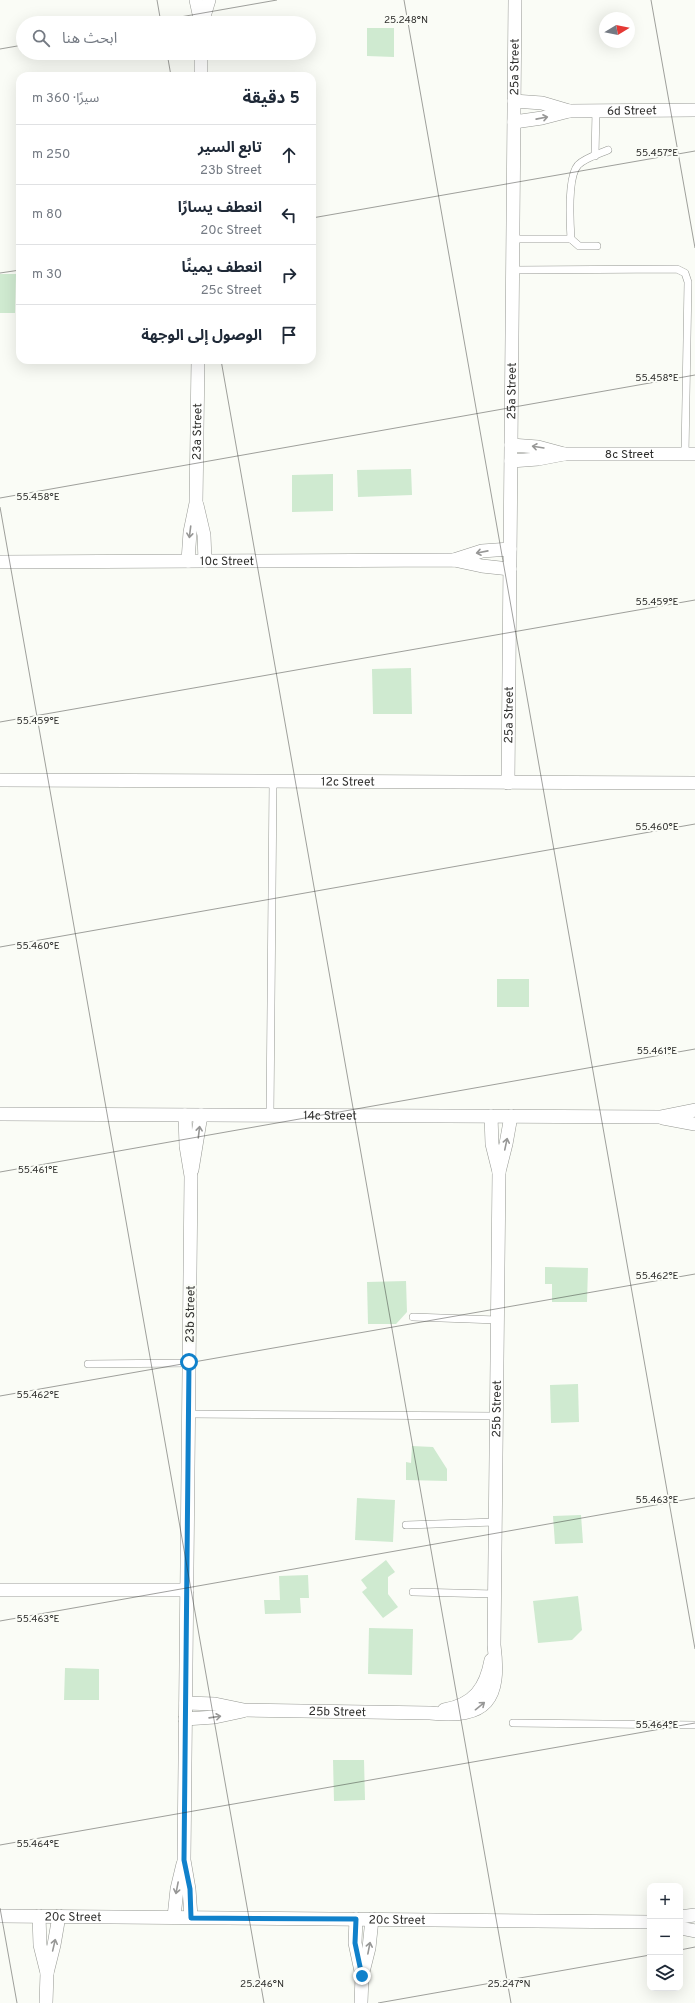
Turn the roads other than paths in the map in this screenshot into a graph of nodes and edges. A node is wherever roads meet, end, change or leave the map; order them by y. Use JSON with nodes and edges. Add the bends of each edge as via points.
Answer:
{"nodes":[{"id":1,"x":196,"y":0,"type":"edge"},
{"id":2,"x":209,"y":0,"type":"edge"},
{"id":3,"x":515,"y":0,"type":"edge"},
{"id":4,"x":200,"y":16,"type":"edge"},
{"id":5,"x":204,"y":16,"type":"edge"},
{"id":6,"x":201,"y":60,"type":"edge"},
{"id":7,"x":201,"y":72,"type":"edge"},
{"id":8,"x":514,"y":101,"type":"junction"},
{"id":9,"x":695,"y":110,"type":"edge"},
{"id":10,"x":569,"y":111,"type":"junction"},
{"id":11,"x":596,"y":111,"type":"junction"},
{"id":12,"x":514,"y":122,"type":"junction"},
{"id":13,"x":608,"y":150,"type":"dead end"},
{"id":14,"x":596,"y":156,"type":"junction"},
{"id":15,"x":513,"y":239,"type":"junction"},
{"id":16,"x":571,"y":239,"type":"junction"},
{"id":17,"x":596,"y":246,"type":"dead end"},
{"id":18,"x":513,"y":270,"type":"junction"},
{"id":19,"x":198,"y":364,"type":"edge"},
{"id":20,"x":511,"y":445,"type":"junction"},
{"id":21,"x":564,"y":454,"type":"junction"},
{"id":22,"x":690,"y":454,"type":"edge"},
{"id":23,"x":511,"y":461,"type":"junction"},
{"id":24,"x":196,"y":503,"type":"junction"},
{"id":25,"x":510,"y":549,"type":"junction"},
{"id":26,"x":454,"y":560,"type":"junction"},
{"id":27,"x":188,"y":561,"type":"junction"},
{"id":28,"x":205,"y":561,"type":"junction"},
{"id":29,"x":0,"y":562,"type":"edge"},
{"id":30,"x":510,"y":569,"type":"junction"},
{"id":31,"x":0,"y":780,"type":"edge"},
{"id":32,"x":273,"y":781,"type":"junction"},
{"id":33,"x":508,"y":783,"type":"junction"},
{"id":34,"x":695,"y":784,"type":"edge"},
{"id":35,"x":695,"y":1110,"type":"edge"},
{"id":36,"x":0,"y":1114,"type":"edge"},
{"id":37,"x":185,"y":1115,"type":"junction"},
{"id":38,"x":201,"y":1115,"type":"junction"},
{"id":39,"x":270,"y":1115,"type":"junction"},
{"id":40,"x":491,"y":1116,"type":"junction"},
{"id":41,"x":510,"y":1116,"type":"junction"},
{"id":42,"x":660,"y":1117,"type":"junction"},
{"id":43,"x":695,"y":1124,"type":"edge"},
{"id":44,"x":499,"y":1172,"type":"junction"},
{"id":45,"x":191,"y":1176,"type":"junction"},
{"id":46,"x":413,"y":1317,"type":"dead end"},
{"id":47,"x":497,"y":1320,"type":"junction"},
{"id":48,"x":189,"y":1362,"type":"junction"},
{"id":49,"x":88,"y":1364,"type":"dead end"},
{"id":50,"x":189,"y":1414,"type":"junction"},
{"id":51,"x":496,"y":1416,"type":"junction"},
{"id":52,"x":495,"y":1522,"type":"junction"},
{"id":53,"x":406,"y":1525,"type":"dead end"},
{"id":54,"x":0,"y":1590,"type":"edge"},
{"id":55,"x":187,"y":1590,"type":"junction"},
{"id":56,"x":413,"y":1592,"type":"dead end"},
{"id":57,"x":495,"y":1594,"type":"junction"},
{"id":58,"x":186,"y":1703,"type":"junction"},
{"id":59,"x":244,"y":1710,"type":"junction"},
{"id":60,"x":186,"y":1719,"type":"junction"},
{"id":61,"x":513,"y":1724,"type":"dead end"},
{"id":62,"x":695,"y":1725,"type":"edge"},
{"id":63,"x":184,"y":1860,"type":"junction"},
{"id":64,"x":695,"y":1915,"type":"edge"},
{"id":65,"x":0,"y":1916,"type":"edge"},
{"id":66,"x":39,"y":1916,"type":"junction"},
{"id":67,"x":59,"y":1916,"type":"junction"},
{"id":68,"x":174,"y":1917,"type":"junction"},
{"id":69,"x":683,"y":1917,"type":"edge"},
{"id":70,"x":191,"y":1918,"type":"junction"},
{"id":71,"x":356,"y":1919,"type":"junction"},
{"id":72,"x":372,"y":1919,"type":"junction"},
{"id":73,"x":647,"y":1922,"type":"edge"},
{"id":74,"x":683,"y":1929,"type":"edge"},
{"id":75,"x":695,"y":1931,"type":"edge"},
{"id":76,"x":46,"y":1973,"type":"junction"},
{"id":77,"x":362,"y":1976,"type":"junction"},
{"id":78,"x":46,"y":2003,"type":"edge"},
{"id":79,"x":361,"y":2003,"type":"edge"}],
"edges":[{"from":1,"to":4,"type":"street"},
{"from":2,"to":5,"type":"street"},
{"from":3,"to":8,"type":"street","name":"25a Street"},
{"from":6,"to":7,"type":"street"},
{"from":8,"to":10,"type":"street","name":"6d Street","via":[[542,103]]},
{"from":8,"to":12,"type":"street","name":"25a Street"},
{"from":9,"to":11,"type":"street","name":"6d Street"},
{"from":10,"to":11,"type":"street","name":"6d Street"},
{"from":12,"to":10,"type":"street","name":"6d Street","one_way":true},
{"from":11,"to":14,"type":"lane"},
{"from":12,"to":15,"type":"street","name":"25a Street"},
{"from":13,"to":14,"type":"lane"},
{"from":14,"to":16,"type":"lane","via":[[582,161],[572,174]]},
{"from":15,"to":16,"type":"lane"},
{"from":15,"to":18,"type":"street","name":"25a Street"},
{"from":16,"to":17,"type":"lane","via":[[579,246]]},
{"from":18,"to":20,"type":"street","name":"25a Street"},
{"from":18,"to":22,"type":"lane","via":[[677,269],[685,273],[688,282]]},
{"from":19,"to":24,"type":"street","name":"23a Street"},
{"from":21,"to":20,"type":"street","name":"8c Street","one_way":true,"via":[[538,446]]},
{"from":20,"to":23,"type":"street","name":"25a Street"},
{"from":21,"to":22,"type":"street","name":"8c Street"},
{"from":21,"to":23,"type":"street","name":"8c Street"},
{"from":23,"to":25,"type":"street","name":"25a Street"},
{"from":24,"to":27,"type":"street","name":"23a Street","one_way":true},
{"from":24,"to":28,"type":"street","name":"23a Street","via":[[204,534]]},
{"from":25,"to":26,"type":"street","name":"10c Street","one_way":true,"via":[[482,552]]},
{"from":25,"to":30,"type":"street","name":"25a Street"},
{"from":26,"to":28,"type":"street","name":"10c Street"},
{"from":26,"to":30,"type":"street","name":"10c Street"},
{"from":27,"to":28,"type":"street","name":"10c Street"},
{"from":27,"to":29,"type":"street","name":"10c Street"},
{"from":30,"to":33,"type":"street","name":"25a Street"},
{"from":31,"to":32,"type":"street","name":"12c Street"},
{"from":32,"to":33,"type":"street","name":"12c Street"},
{"from":32,"to":39,"type":"lane"},
{"from":33,"to":34,"type":"street","name":"12c Street"},
{"from":35,"to":42,"type":"street","name":"14c Street"},
{"from":36,"to":37,"type":"street","name":"14c Street"},
{"from":37,"to":38,"type":"street","name":"14c Street"},
{"from":37,"to":45,"type":"street","name":"23b Street","via":[[186,1146]]},
{"from":38,"to":39,"type":"street","name":"14c Street"},
{"from":45,"to":38,"type":"street","name":"23b Street","one_way":true},
{"from":39,"to":40,"type":"street","name":"14c Street"},
{"from":40,"to":41,"type":"street","name":"14c Street"},
{"from":40,"to":44,"type":"street","name":"25b Street","via":[[492,1144]]},
{"from":41,"to":42,"type":"street","name":"14c Street"},
{"from":44,"to":41,"type":"street","name":"25b Street","one_way":true},
{"from":42,"to":43,"type":"street","name":"14c Street"},
{"from":44,"to":47,"type":"street","name":"25b Street"},
{"from":45,"to":48,"type":"street","name":"23b Street"},
{"from":46,"to":47,"type":"lane"},
{"from":47,"to":51,"type":"street","name":"25b Street"},
{"from":48,"to":49,"type":"lane"},
{"from":48,"to":50,"type":"street","name":"23b Street"},
{"from":50,"to":51,"type":"lane"},
{"from":50,"to":55,"type":"street","name":"23b Street"},
{"from":51,"to":52,"type":"street","name":"25b Street"},
{"from":52,"to":53,"type":"lane"},
{"from":52,"to":57,"type":"street","name":"25b Street"},
{"from":54,"to":55,"type":"street"},
{"from":55,"to":58,"type":"street","name":"23b Street"},
{"from":56,"to":57,"type":"lane"},
{"from":57,"to":59,"type":"street","name":"25b Street","via":[[494,1645],[485,1682],[474,1698],[457,1707],[430,1713]]},
{"from":58,"to":59,"type":"street","name":"25b Street","via":[[215,1704]]},
{"from":58,"to":60,"type":"street","name":"23b Street"},
{"from":60,"to":59,"type":"street","name":"25b Street","one_way":true,"via":[[215,1717]]},
{"from":60,"to":63,"type":"street","name":"23b Street"},
{"from":61,"to":62,"type":"lane"},
{"from":63,"to":68,"type":"street","name":"23b Street","one_way":true,"via":[[177,1888]]},
{"from":63,"to":70,"type":"street","name":"23b Street","via":[[190,1889]]},
{"from":64,"to":69,"type":"street"},
{"from":65,"to":66,"type":"street","name":"20c Street"},
{"from":66,"to":67,"type":"street","name":"20c Street"},
{"from":66,"to":76,"type":"street","via":[[40,1945]]},
{"from":67,"to":68,"type":"street","name":"20c Street"},
{"from":76,"to":67,"type":"street","one_way":true},
{"from":68,"to":70,"type":"street","name":"20c Street"},
{"from":70,"to":71,"type":"street","name":"20c Street"},
{"from":71,"to":72,"type":"street","name":"20c Street"},
{"from":71,"to":77,"type":"street","via":[[355,1943]]},
{"from":72,"to":73,"type":"street","name":"20c Street"},
{"from":77,"to":72,"type":"street","one_way":true,"via":[[369,1948]]},
{"from":74,"to":75,"type":"street"},
{"from":76,"to":78,"type":"street"},
{"from":77,"to":79,"type":"street"}]}
